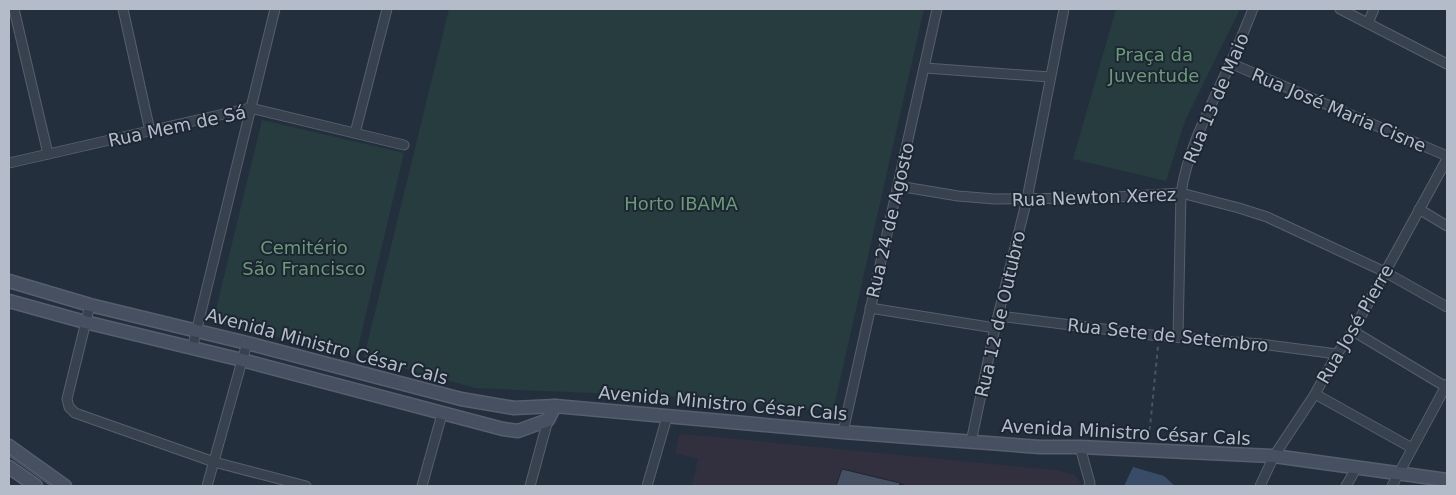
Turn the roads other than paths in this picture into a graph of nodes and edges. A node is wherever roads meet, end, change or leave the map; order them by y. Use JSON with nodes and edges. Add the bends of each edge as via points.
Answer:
{"nodes":[{"id":1,"x":14,"y":9,"type":"edge"},
{"id":2,"x":123,"y":9,"type":"edge"},
{"id":3,"x":275,"y":9,"type":"edge"},
{"id":4,"x":387,"y":9,"type":"edge"},
{"id":5,"x":937,"y":9,"type":"edge"},
{"id":6,"x":1064,"y":9,"type":"edge"},
{"id":7,"x":1253,"y":9,"type":"edge"},
{"id":8,"x":1340,"y":9,"type":"edge"},
{"id":9,"x":1374,"y":9,"type":"edge"},
{"id":10,"x":1368,"y":23,"type":"junction"},
{"id":11,"x":1230,"y":63,"type":"junction"},
{"id":12,"x":1447,"y":64,"type":"edge"},
{"id":13,"x":925,"y":68,"type":"junction"},
{"id":14,"x":1050,"y":76,"type":"junction"},
{"id":15,"x":250,"y":108,"type":"junction"},
{"id":16,"x":150,"y":131,"type":"junction"},
{"id":17,"x":355,"y":133,"type":"junction"},
{"id":18,"x":404,"y":145,"type":"dead end"},
{"id":19,"x":48,"y":154,"type":"junction"},
{"id":20,"x":1447,"y":158,"type":"edge"},
{"id":21,"x":9,"y":163,"type":"edge"},
{"id":22,"x":898,"y":186,"type":"junction"},
{"id":23,"x":1181,"y":193,"type":"junction"},
{"id":24,"x":1026,"y":199,"type":"junction"},
{"id":25,"x":1419,"y":209,"type":"junction"},
{"id":26,"x":1447,"y":226,"type":"edge"},
{"id":27,"x":1385,"y":272,"type":"junction"},
{"id":28,"x":9,"y":281,"type":"edge"},
{"id":29,"x":9,"y":301,"type":"edge"},
{"id":30,"x":90,"y":304,"type":"junction"},
{"id":31,"x":1447,"y":307,"type":"edge"},
{"id":32,"x":870,"y":308,"type":"junction"},
{"id":33,"x":999,"y":316,"type":"junction"},
{"id":34,"x":85,"y":322,"type":"junction"},
{"id":35,"x":995,"y":328,"type":"junction"},
{"id":36,"x":197,"y":330,"type":"junction"},
{"id":37,"x":1353,"y":331,"type":"junction"},
{"id":38,"x":1178,"y":337,"type":"junction"},
{"id":39,"x":248,"y":343,"type":"junction"},
{"id":40,"x":192,"y":349,"type":"junction"},
{"id":41,"x":1337,"y":354,"type":"junction"},
{"id":42,"x":242,"y":360,"type":"junction"},
{"id":43,"x":1447,"y":386,"type":"edge"},
{"id":44,"x":1315,"y":394,"type":"junction"},
{"id":45,"x":555,"y":406,"type":"junction"},
{"id":46,"x":442,"y":414,"type":"junction"},
{"id":47,"x":667,"y":416,"type":"junction"},
{"id":48,"x":548,"y":420,"type":"junction"},
{"id":49,"x":843,"y":432,"type":"junction"},
{"id":50,"x":971,"y":442,"type":"junction"},
{"id":51,"x":9,"y":446,"type":"edge"},
{"id":52,"x":1080,"y":447,"type":"junction"},
{"id":53,"x":1412,"y":448,"type":"junction"},
{"id":54,"x":1274,"y":456,"type":"junction"},
{"id":55,"x":214,"y":462,"type":"junction"},
{"id":56,"x":9,"y":467,"type":"edge"},
{"id":57,"x":1357,"y":467,"type":"junction"},
{"id":58,"x":1399,"y":473,"type":"junction"},
{"id":59,"x":1447,"y":480,"type":"edge"},
{"id":60,"x":36,"y":486,"type":"edge"},
{"id":61,"x":65,"y":486,"type":"edge"},
{"id":62,"x":207,"y":486,"type":"edge"},
{"id":63,"x":306,"y":486,"type":"edge"},
{"id":64,"x":422,"y":486,"type":"edge"},
{"id":65,"x":530,"y":486,"type":"edge"},
{"id":66,"x":647,"y":486,"type":"edge"},
{"id":67,"x":1089,"y":486,"type":"edge"},
{"id":68,"x":1260,"y":486,"type":"edge"},
{"id":69,"x":1346,"y":486,"type":"edge"},
{"id":70,"x":1392,"y":486,"type":"edge"}],
"edges":[{"from":1,"to":19,"type":"street"},
{"from":2,"to":16,"type":"street"},
{"from":3,"to":15,"type":"street"},
{"from":4,"to":17,"type":"street"},
{"from":5,"to":13,"type":"street","name":"Rua 24 de Agosto"},
{"from":6,"to":14,"type":"street","name":"Rua 12 de Outubro"},
{"from":7,"to":11,"type":"street","name":"Rua 13 de Maio"},
{"from":8,"to":10,"type":"street"},
{"from":9,"to":10,"type":"street"},
{"from":10,"to":12,"type":"street"},
{"from":11,"to":20,"type":"street","name":"Rua José Maria Cisne"},
{"from":11,"to":23,"type":"street","name":"Rua 13 de Maio","via":[[1184,172]]},
{"from":13,"to":14,"type":"street"},
{"from":13,"to":22,"type":"street","name":"Rua 24 de Agosto"},
{"from":14,"to":24,"type":"street","name":"Rua 12 de Outubro"},
{"from":15,"to":16,"type":"street","name":"Rua Mem de Sá"},
{"from":15,"to":17,"type":"street","name":"Rua Mem de Sá"},
{"from":15,"to":36,"type":"street"},
{"from":16,"to":19,"type":"street","name":"Rua Mem de Sá"},
{"from":17,"to":18,"type":"street","name":"Rua Mem de Sá"},
{"from":19,"to":21,"type":"street","name":"Rua Mem de Sá"},
{"from":20,"to":25,"type":"street","name":"Rua José Pierre"},
{"from":22,"to":24,"type":"street","name":"Rua Newton Xerez","via":[[958,196]]},
{"from":22,"to":32,"type":"street","name":"Rua 24 de Agosto"},
{"from":23,"to":24,"type":"street","name":"Rua Newton Xerez"},
{"from":23,"to":27,"type":"street","name":"Rua Newton Xerez","via":[[1255,213]]},
{"from":23,"to":38,"type":"street","name":"Rua 13 de Maio"},
{"from":24,"to":33,"type":"street","name":"Rua 12 de Outubro"},
{"from":25,"to":26,"type":"street"},
{"from":25,"to":27,"type":"street","name":"Rua José Pierre"},
{"from":27,"to":31,"type":"street","name":"Rua Newton Xerez"},
{"from":27,"to":37,"type":"street","name":"Rua José Pierre"},
{"from":28,"to":30,"type":"main road","name":"Avenida Ministro César Cals"},
{"from":29,"to":34,"type":"main road","name":"Avenida Ministro César Cals"},
{"from":30,"to":34,"type":"street"},
{"from":30,"to":36,"type":"main road","name":"Avenida Ministro César Cals"},
{"from":32,"to":35,"type":"street"},
{"from":32,"to":49,"type":"street","name":"Rua 24 de Agosto"},
{"from":33,"to":35,"type":"street","name":"Rua 12 de Outubro"},
{"from":33,"to":38,"type":"street","name":"Rua Sete de Setembro"},
{"from":34,"to":40,"type":"main road","name":"Avenida Ministro César Cals"},
{"from":34,"to":55,"type":"street","via":[[67,398],[69,407],[75,413]]},
{"from":35,"to":50,"type":"street","name":"Rua 12 de Outubro"},
{"from":36,"to":39,"type":"main road","name":"Avenida Ministro César Cals"},
{"from":36,"to":40,"type":"street"},
{"from":37,"to":41,"type":"street","name":"Rua José Pierre"},
{"from":37,"to":43,"type":"street"},
{"from":38,"to":41,"type":"street","name":"Rua Sete de Setembro"},
{"from":39,"to":42,"type":"street"},
{"from":39,"to":45,"type":"main road","name":"Avenida Ministro César Cals","via":[[461,399],[514,408]]},
{"from":40,"to":42,"type":"main road","name":"Avenida Ministro César Cals"},
{"from":41,"to":44,"type":"street","name":"Rua José Pierre"},
{"from":42,"to":46,"type":"main road","name":"Avenida Ministro César Cals"},
{"from":42,"to":55,"type":"street"},
{"from":43,"to":53,"type":"street"},
{"from":44,"to":53,"type":"street"},
{"from":44,"to":54,"type":"street","name":"Rua José Pierre"},
{"from":45,"to":47,"type":"main road","name":"Avenida Ministro César Cals"},
{"from":45,"to":48,"type":"main road"},
{"from":46,"to":48,"type":"main road","name":"Avenida Ministro César Cals","via":[[518,431]]},
{"from":46,"to":64,"type":"street"},
{"from":47,"to":49,"type":"main road","name":"Avenida Ministro César Cals"},
{"from":47,"to":66,"type":"street"},
{"from":48,"to":65,"type":"street"},
{"from":49,"to":50,"type":"main road","name":"Avenida Ministro César Cals"},
{"from":50,"to":52,"type":"main road","name":"Avenida Ministro César Cals"},
{"from":51,"to":61,"type":"main road"},
{"from":52,"to":54,"type":"main road","name":"Avenida Ministro César Cals"},
{"from":52,"to":67,"type":"street"},
{"from":53,"to":58,"type":"street"},
{"from":54,"to":57,"type":"main road","name":"Avenida Ministro César Cals"},
{"from":54,"to":68,"type":"street","name":"Rua José Pierre"},
{"from":55,"to":62,"type":"street"},
{"from":55,"to":63,"type":"street"},
{"from":56,"to":60,"type":"main road"},
{"from":57,"to":58,"type":"main road","name":"Avenida Ministro César Cals"},
{"from":57,"to":69,"type":"street"},
{"from":58,"to":59,"type":"main road","name":"Avenida Ministro César Cals"},
{"from":58,"to":70,"type":"street"}]}
